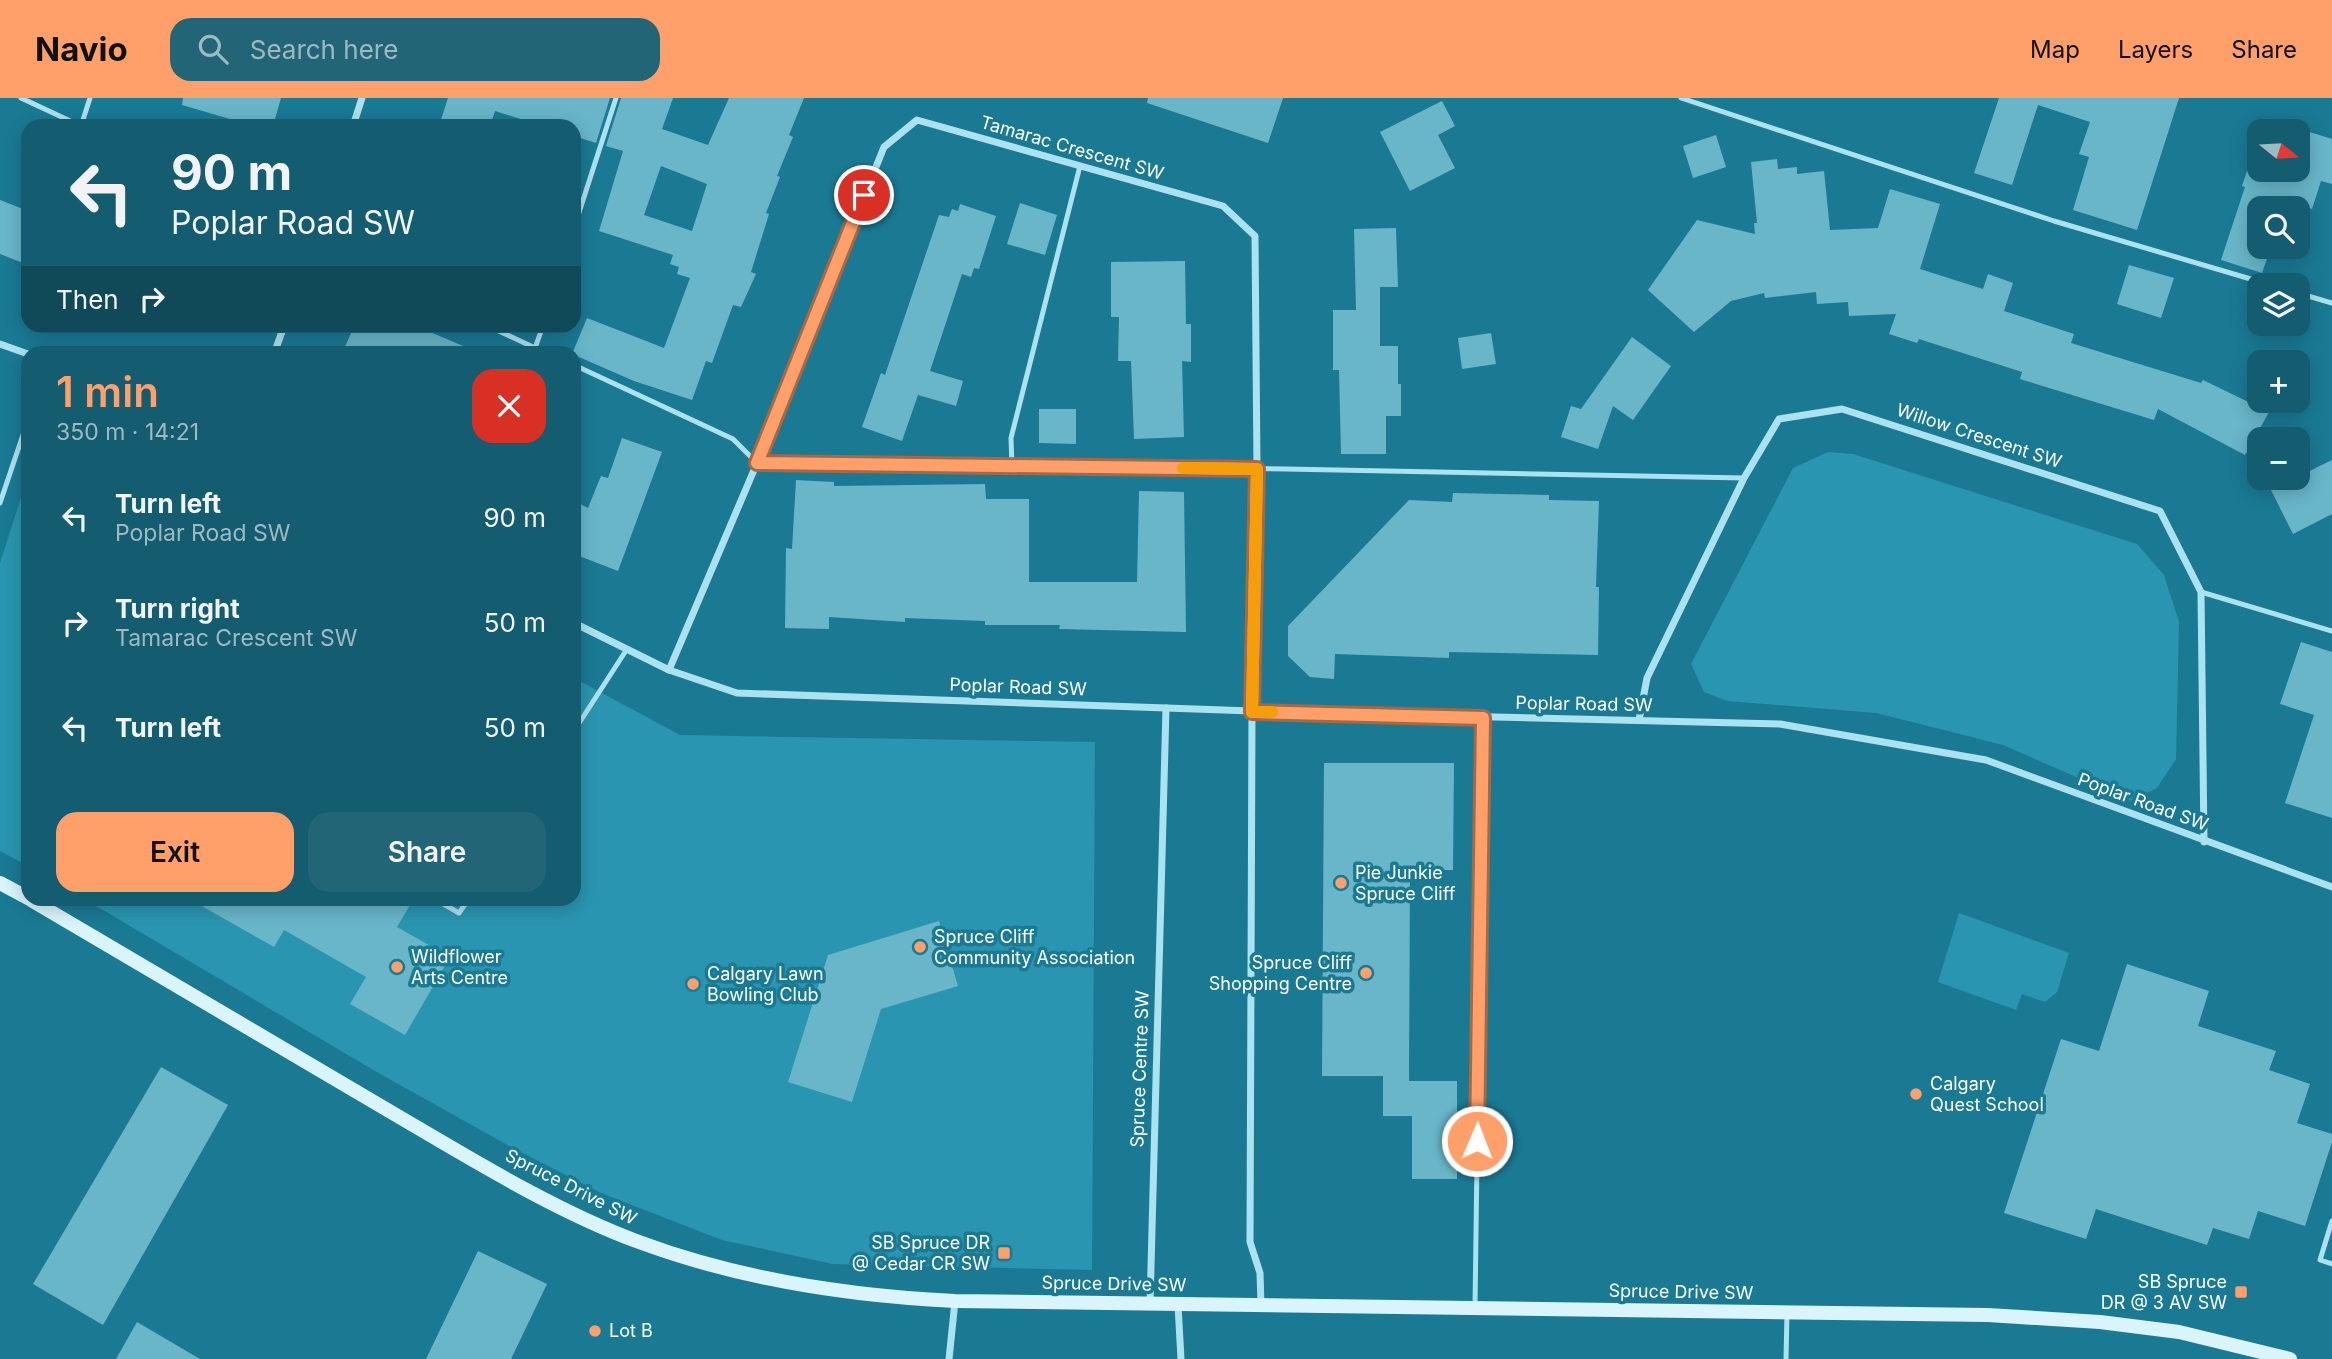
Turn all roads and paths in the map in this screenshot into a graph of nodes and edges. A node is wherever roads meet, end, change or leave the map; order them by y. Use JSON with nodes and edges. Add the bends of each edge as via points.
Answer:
{"nodes":[{"id":1,"x":21,"y":98,"type":"edge"},
{"id":2,"x":90,"y":98,"type":"edge"},
{"id":3,"x":362,"y":98,"type":"edge"},
{"id":4,"x":616,"y":98,"type":"edge"},
{"id":5,"x":1681,"y":98,"type":"edge"},
{"id":6,"x":66,"y":119,"type":"edge"},
{"id":7,"x":83,"y":119,"type":"edge"},
{"id":8,"x":355,"y":119,"type":"edge"},
{"id":9,"x":1080,"y":166,"type":"junction"},
{"id":10,"x":581,"y":206,"type":"edge"},
{"id":11,"x":2247,"y":278,"type":"edge"},
{"id":12,"x":2310,"y":297,"type":"edge"},
{"id":13,"x":2332,"y":303,"type":"edge"},
{"id":14,"x":503,"y":333,"type":"edge"},
{"id":15,"x":0,"y":344,"type":"edge"},
{"id":16,"x":531,"y":346,"type":"edge"},
{"id":17,"x":21,"y":352,"type":"edge"},
{"id":18,"x":581,"y":368,"type":"edge"},
{"id":19,"x":21,"y":440,"type":"edge"},
{"id":20,"x":757,"y":463,"type":"junction"},
{"id":21,"x":1012,"y":466,"type":"junction"},
{"id":22,"x":1257,"y":469,"type":"junction"},
{"id":23,"x":1744,"y":478,"type":"junction"},
{"id":24,"x":0,"y":503,"type":"edge"},
{"id":25,"x":2201,"y":592,"type":"junction"},
{"id":26,"x":581,"y":626,"type":"edge"},
{"id":27,"x":2332,"y":631,"type":"edge"},
{"id":28,"x":627,"y":649,"type":"junction"},
{"id":29,"x":669,"y":670,"type":"junction"},
{"id":30,"x":1166,"y":708,"type":"junction"},
{"id":31,"x":1252,"y":712,"type":"junction"},
{"id":32,"x":1483,"y":718,"type":"junction"},
{"id":33,"x":581,"y":720,"type":"edge"},
{"id":34,"x":1639,"y":720,"type":"junction"},
{"id":35,"x":2204,"y":842,"type":"junction"},
{"id":36,"x":0,"y":883,"type":"edge"},
{"id":37,"x":2332,"y":887,"type":"edge"},
{"id":38,"x":21,"y":894,"type":"edge"},
{"id":39,"x":42,"y":906,"type":"edge"},
{"id":40,"x":448,"y":906,"type":"edge"},
{"id":41,"x":464,"y":906,"type":"edge"},
{"id":42,"x":2332,"y":1222,"type":"edge"},
{"id":43,"x":2332,"y":1264,"type":"edge"},
{"id":44,"x":955,"y":1301,"type":"junction"},
{"id":45,"x":1150,"y":1305,"type":"junction"},
{"id":46,"x":1178,"y":1305,"type":"junction"},
{"id":47,"x":1261,"y":1306,"type":"junction"},
{"id":48,"x":1475,"y":1308,"type":"junction"},
{"id":49,"x":1787,"y":1313,"type":"junction"},
{"id":50,"x":949,"y":1359,"type":"edge"},
{"id":51,"x":1181,"y":1359,"type":"edge"},
{"id":52,"x":1786,"y":1359,"type":"edge"},
{"id":53,"x":2290,"y":1359,"type":"edge"}],
"edges":[{"from":1,"to":6,"type":"lane"},
{"from":2,"to":7,"type":"lane"},
{"from":3,"to":8,"type":"street"},
{"from":4,"to":10,"type":"lane"},
{"from":5,"to":11,"type":"lane","via":[[2054,221]]},
{"from":9,"to":20,"type":"street","name":"Tamarac Crescent SW","via":[[917,120],[884,147]]},
{"from":9,"to":21,"type":"lane","via":[[1011,438]]},
{"from":9,"to":22,"type":"street","name":"Tamarac Crescent SW","via":[[1223,206],[1255,236]]},
{"from":12,"to":13,"type":"lane"},
{"from":14,"to":16,"type":"lane"},
{"from":15,"to":17,"type":"street"},
{"from":18,"to":20,"type":"lane","via":[[733,439]]},
{"from":19,"to":24,"type":"lane"},
{"from":20,"to":21,"type":"lane"},
{"from":20,"to":29,"type":"street","name":"Tamarac Crescent SW"},
{"from":21,"to":22,"type":"lane"},
{"from":22,"to":23,"type":"lane"},
{"from":22,"to":31,"type":"street","name":"Tamarac Crescent SW"},
{"from":23,"to":25,"type":"street","name":"Willow Crescent SW","via":[[1779,419],[1842,409],[2160,511]]},
{"from":23,"to":34,"type":"street","name":"Willow Crescent SW","via":[[1647,678]]},
{"from":25,"to":27,"type":"lane"},
{"from":25,"to":35,"type":"street","name":"Willow Crescent SW"},
{"from":26,"to":28,"type":"street","name":"Poplar Road SW"},
{"from":28,"to":29,"type":"street","name":"Poplar Road SW"},
{"from":28,"to":33,"type":"lane"},
{"from":29,"to":30,"type":"street","name":"Poplar Road SW","via":[[737,693]]},
{"from":30,"to":31,"type":"street","name":"Poplar Road SW"},
{"from":30,"to":45,"type":"street","name":"Spruce Centre SW"},
{"from":31,"to":32,"type":"street","name":"Poplar Road SW"},
{"from":31,"to":47,"type":"street","via":[[1250,1242],[1260,1273]]},
{"from":32,"to":34,"type":"street","name":"Poplar Road SW"},
{"from":32,"to":48,"type":"lane"},
{"from":34,"to":35,"type":"street","name":"Poplar Road SW","via":[[1780,724],[1986,760]]},
{"from":35,"to":37,"type":"street","name":"Poplar Road SW"},
{"from":36,"to":38,"type":"street","name":"Spruce Drive SW"},
{"from":39,"to":44,"type":"street","name":"Spruce Drive SW","via":[[453,1148],[556,1205],[636,1241],[745,1274],[884,1296]]},
{"from":40,"to":41,"type":"lane","via":[[459,912]]},
{"from":42,"to":43,"type":"lane","via":[[2320,1261]]},
{"from":44,"to":45,"type":"street","name":"Spruce Drive SW"},
{"from":44,"to":50,"type":"street"},
{"from":45,"to":46,"type":"street","name":"Spruce Drive SW"},
{"from":46,"to":47,"type":"street","name":"Spruce Drive SW"},
{"from":46,"to":51,"type":"street"},
{"from":47,"to":48,"type":"street","name":"Spruce Drive SW"},
{"from":48,"to":49,"type":"street","name":"Spruce Drive SW"},
{"from":49,"to":52,"type":"lane"},
{"from":49,"to":53,"type":"street","name":"Spruce Drive SW","via":[[1988,1315],[2100,1322],[2179,1332]]}]}
